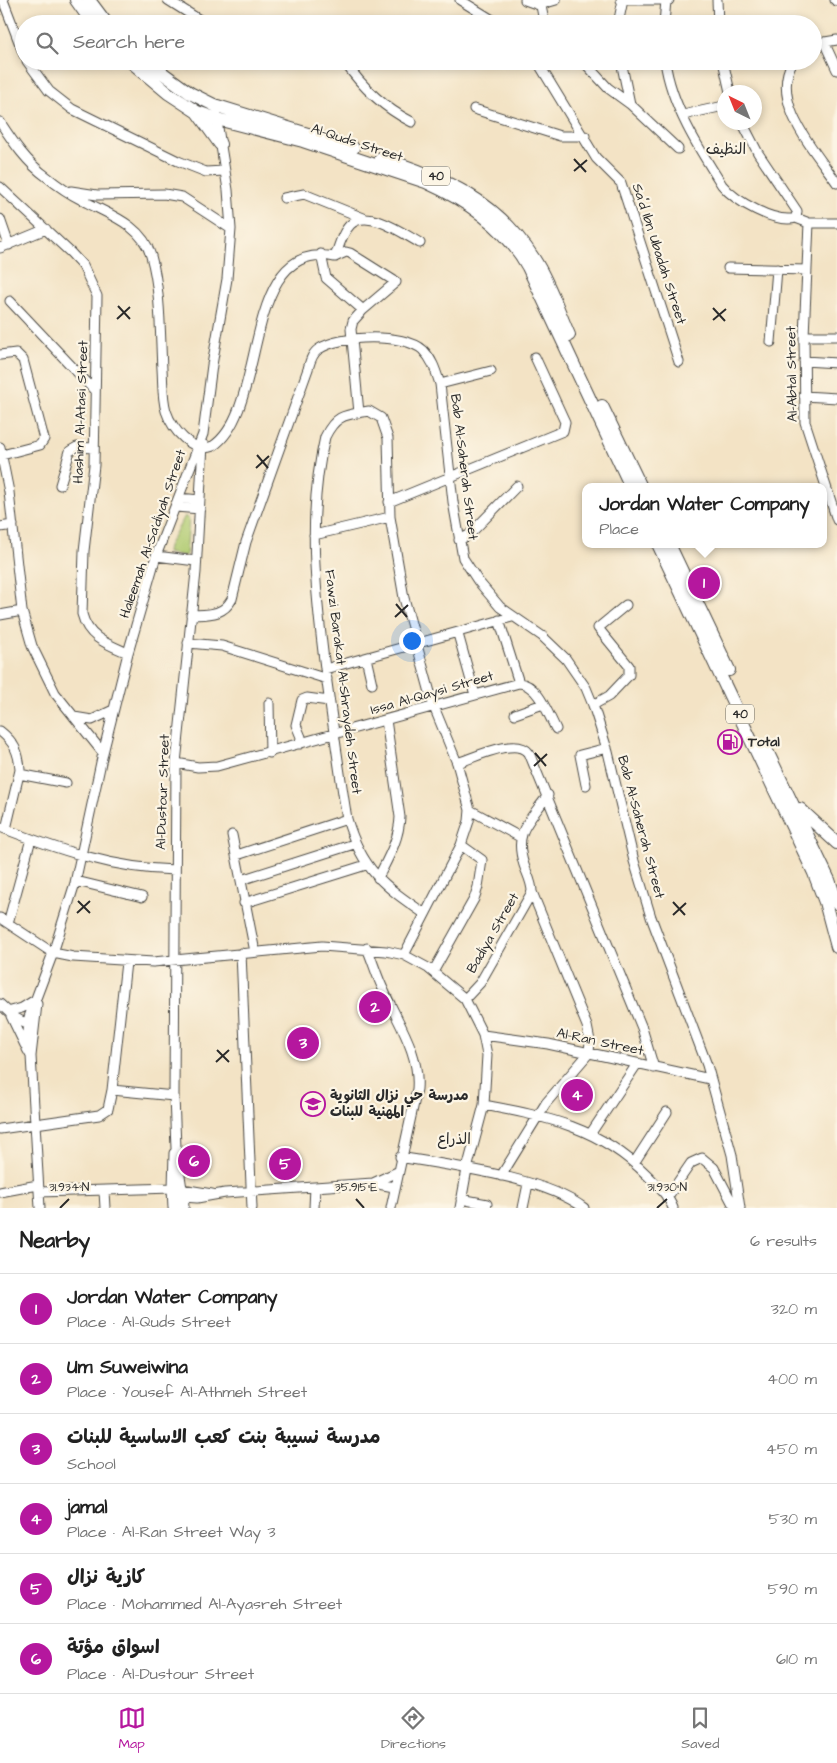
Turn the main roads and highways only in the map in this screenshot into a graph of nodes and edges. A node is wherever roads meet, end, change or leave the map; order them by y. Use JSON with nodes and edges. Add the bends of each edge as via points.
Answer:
{"nodes":[{"id":1,"x":76,"y":0,"type":"edge"},
{"id":2,"x":89,"y":0,"type":"edge"},
{"id":3,"x":87,"y":15,"type":"edge"},
{"id":4,"x":100,"y":15,"type":"edge"},
{"id":5,"x":141,"y":70,"type":"edge"},
{"id":6,"x":158,"y":70,"type":"edge"},
{"id":7,"x":197,"y":112,"type":"junction"},
{"id":8,"x":238,"y":125,"type":"junction"},
{"id":9,"x":629,"y":483,"type":"edge"},
{"id":10,"x":639,"y":483,"type":"edge"},
{"id":11,"x":660,"y":548,"type":"edge"},
{"id":12,"x":671,"y":548,"type":"edge"},
{"id":13,"x":794,"y":804,"type":"junction"},
{"id":14,"x":837,"y":843,"type":"edge"},
{"id":15,"x":830,"y":886,"type":"edge"},
{"id":16,"x":837,"y":903,"type":"edge"},
{"id":17,"x":837,"y":947,"type":"edge"},
{"id":18,"x":179,"y":1196,"type":"edge"},
{"id":19,"x":174,"y":1208,"type":"edge"}],
"edges":[{"from":1,"to":3,"type":"highway"},
{"from":2,"to":4,"type":"highway"},
{"from":5,"to":7,"type":"highway","name":"Al-Quds Street","number":"40"},
{"from":6,"to":10,"type":"highway","name":"Al-Quds Street","number":"40","via":[[190,94],[214,106],[432,174],[487,206],[536,261]]},
{"from":7,"to":8,"type":"highway","name":"Al-Quds Street","number":"40"},
{"from":7,"to":8,"type":"highway","via":[[220,142]]},
{"from":8,"to":9,"type":"highway","name":"Al-Quds Street","number":"40","via":[[303,141],[426,182],[446,191],[483,216],[512,245],[528,267]]},
{"from":11,"to":15,"type":"highway","number":"40"},
{"from":12,"to":13,"type":"highway","number":"40"},
{"from":13,"to":14,"type":"highway"},
{"from":13,"to":15,"type":"highway","number":"40"},
{"from":15,"to":16,"type":"highway","number":"40"},
{"from":15,"to":17,"type":"highway","number":"40"},
{"from":18,"to":19,"type":"main road","name":"Al-Dustour Street"}]}
